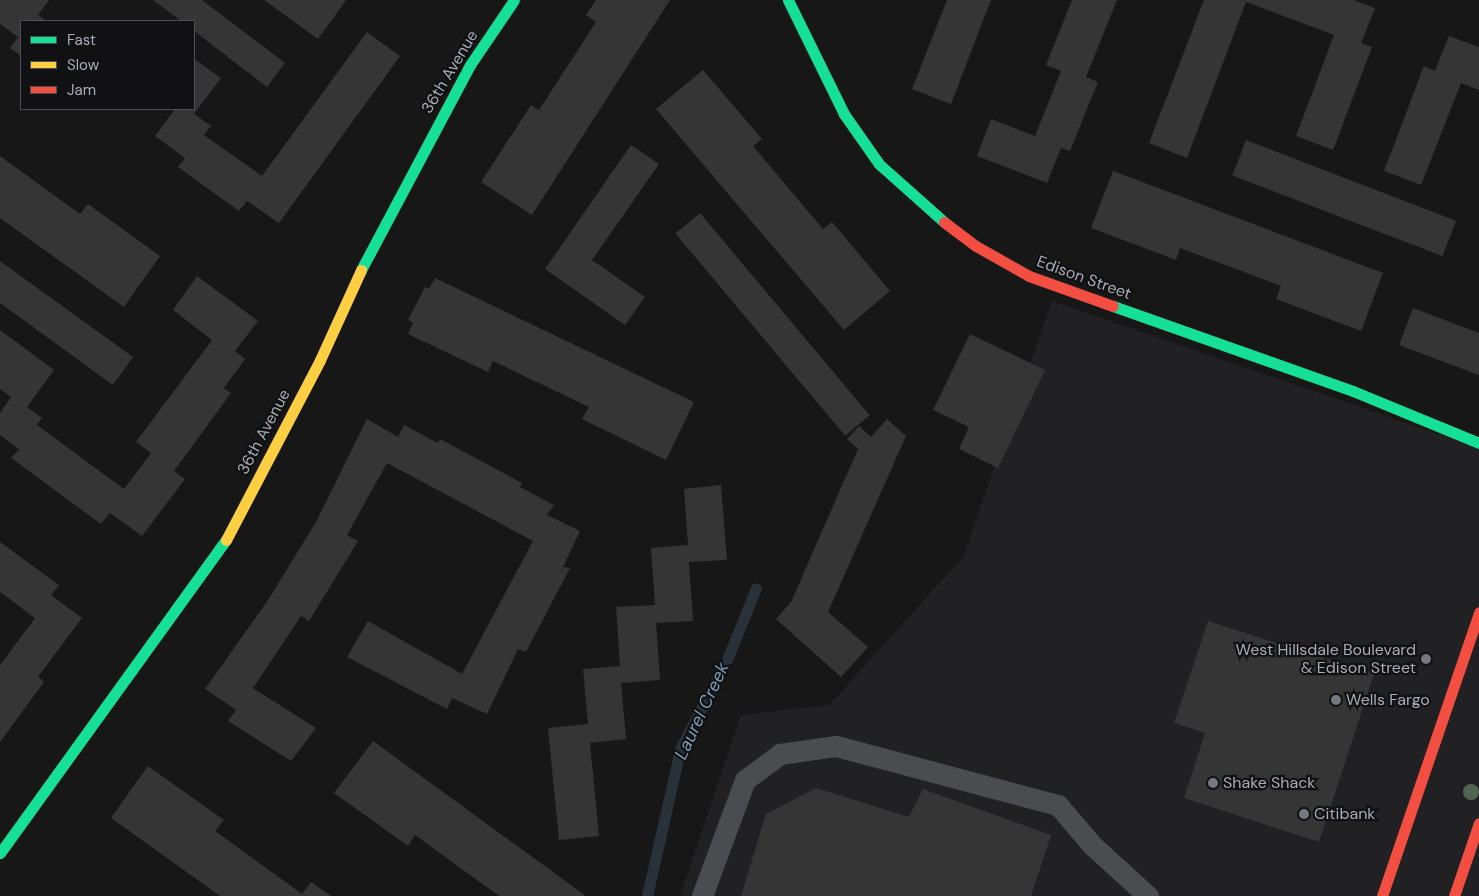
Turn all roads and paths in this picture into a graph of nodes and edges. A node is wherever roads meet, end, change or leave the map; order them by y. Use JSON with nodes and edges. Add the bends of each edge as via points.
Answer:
{"nodes":[{"id":1,"x":514,"y":0,"type":"edge"},
{"id":2,"x":788,"y":0,"type":"edge"},
{"id":3,"x":1479,"y":443,"type":"edge"},
{"id":4,"x":1479,"y":612,"type":"edge"},
{"id":5,"x":1479,"y":823,"type":"edge"},
{"id":6,"x":0,"y":853,"type":"edge"},
{"id":7,"x":702,"y":896,"type":"edge"},
{"id":8,"x":1148,"y":896,"type":"edge"},
{"id":9,"x":1382,"y":896,"type":"edge"},
{"id":10,"x":1454,"y":896,"type":"edge"}],
"edges":[{"from":1,"to":6,"type":"street","name":"36th Avenue","via":[[470,66],[377,234],[320,360],[226,540],[44,797]]},
{"from":2,"to":3,"type":"street","name":"Edison Street","via":[[844,114],[879,164],[918,202],[976,246],[1029,276],[1353,391]]},
{"from":4,"to":9,"type":"street"},
{"from":5,"to":10,"type":"street"},
{"from":7,"to":8,"type":"lane","via":[[745,780],[780,754],[836,746],[1058,805],[1092,845]]}]}
